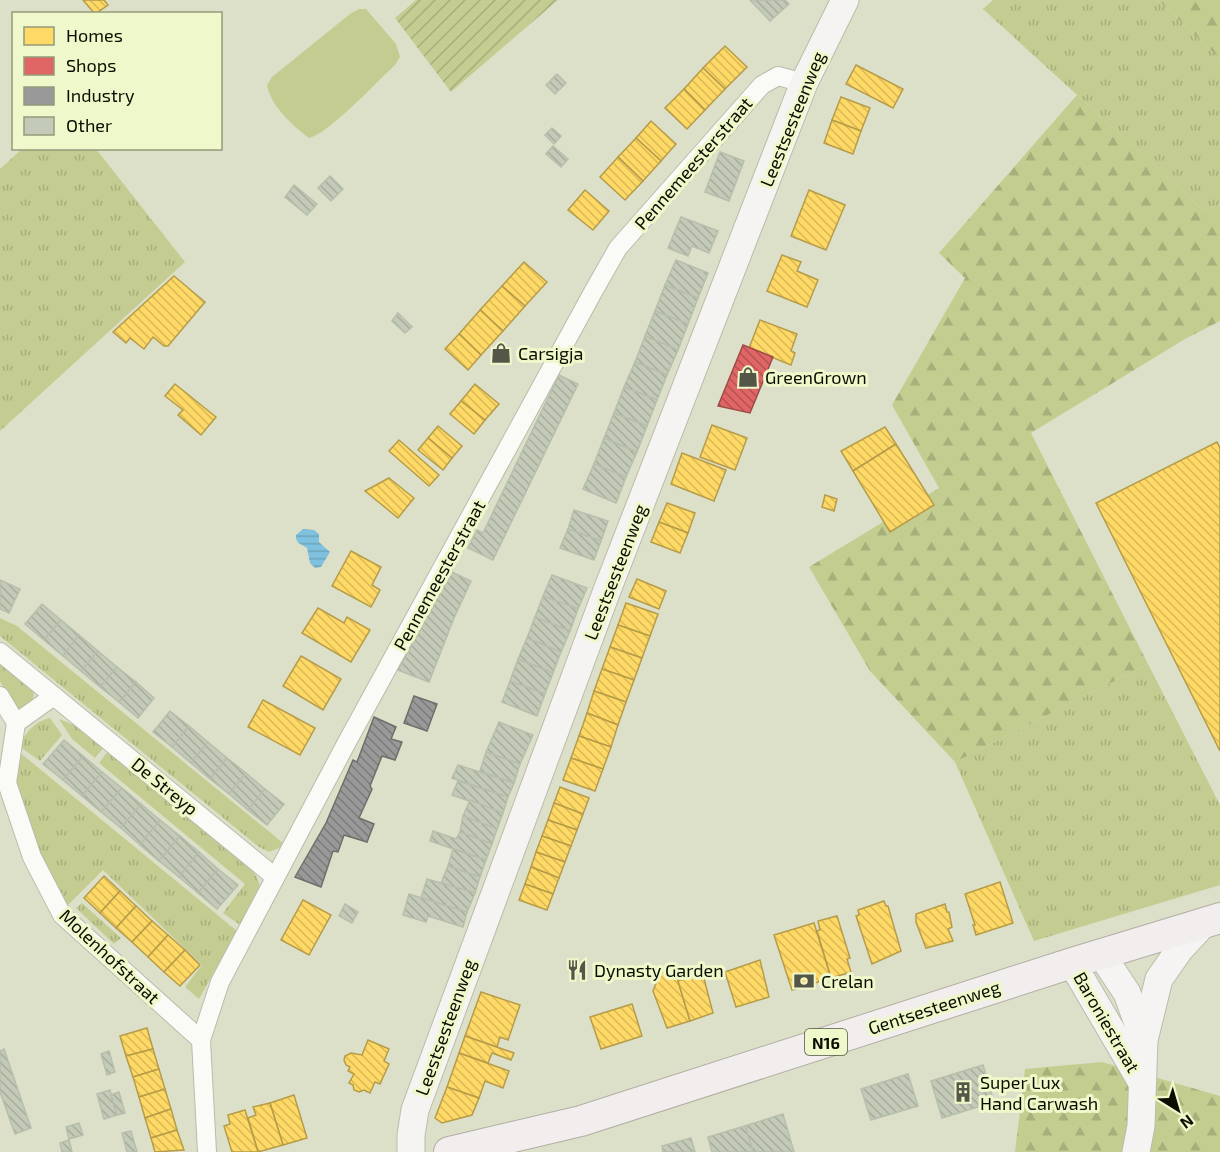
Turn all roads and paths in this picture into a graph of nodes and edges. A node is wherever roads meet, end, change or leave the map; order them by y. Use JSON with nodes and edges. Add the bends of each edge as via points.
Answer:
{"nodes":[{"id":1,"x":845,"y":0,"type":"edge"},
{"id":2,"x":804,"y":83,"type":"junction"},
{"id":3,"x":0,"y":652,"type":"edge"},
{"id":4,"x":0,"y":696,"type":"edge"},
{"id":5,"x":54,"y":696,"type":"junction"},
{"id":6,"x":16,"y":723,"type":"junction"},
{"id":7,"x":275,"y":877,"type":"junction"},
{"id":8,"x":1212,"y":920,"type":"edge"},
{"id":9,"x":1101,"y":954,"type":"junction"},
{"id":10,"x":1072,"y":963,"type":"junction"},
{"id":11,"x":201,"y":1040,"type":"junction"},
{"id":12,"x":1144,"y":1040,"type":"junction"},
{"id":13,"x":1141,"y":1081,"type":"junction"},
{"id":14,"x":581,"y":1121,"type":"junction"},
{"id":15,"x":207,"y":1152,"type":"edge"},
{"id":16,"x":411,"y":1152,"type":"edge"},
{"id":17,"x":449,"y":1152,"type":"edge"},
{"id":18,"x":514,"y":1152,"type":"edge"},
{"id":19,"x":1136,"y":1152,"type":"edge"}],
"edges":[{"from":1,"to":2,"type":"street","name":"Leestsesteenweg"},
{"from":2,"to":7,"type":"street","name":"Pennemeesterstraat","via":[[778,76],[762,85],[618,248]]},
{"from":2,"to":16,"type":"street","name":"Leestsesteenweg","via":[[602,604],[478,938],[415,1110]]},
{"from":3,"to":5,"type":"street","name":"De Streyp"},
{"from":4,"to":6,"type":"street"},
{"from":5,"to":6,"type":"street"},
{"from":5,"to":7,"type":"street","name":"De Streyp"},
{"from":6,"to":11,"type":"street","name":"Molenhofstraat","via":[[7,783],[32,857],[62,915]]},
{"from":7,"to":11,"type":"street","name":"Pennemeesterstraat","via":[[220,982]]},
{"from":8,"to":9,"type":"main road","name":"Gentsesteenweg","number":"N16"},
{"from":8,"to":12,"type":"street","via":[[1180,949],[1159,979]]},
{"from":9,"to":10,"type":"main road","name":"Gentsesteenweg","number":"N16"},
{"from":9,"to":12,"type":"street","name":"Baroniestraat","via":[[1127,993]]},
{"from":10,"to":13,"type":"street","name":"Baroniestraat"},
{"from":10,"to":14,"type":"main road","name":"Gentsesteenweg","number":"N16"},
{"from":11,"to":15,"type":"street","name":"Pennemeesterstraat"},
{"from":12,"to":13,"type":"street","name":"Baroniestraat"},
{"from":13,"to":19,"type":"street","name":"Baroniestraat","via":[[1141,1126]]},
{"from":14,"to":17,"type":"main road","name":"Gentsesteenweg","number":"N16"},
{"from":14,"to":18,"type":"main road","name":"Gentsesteenweg","number":"N16"}]}
